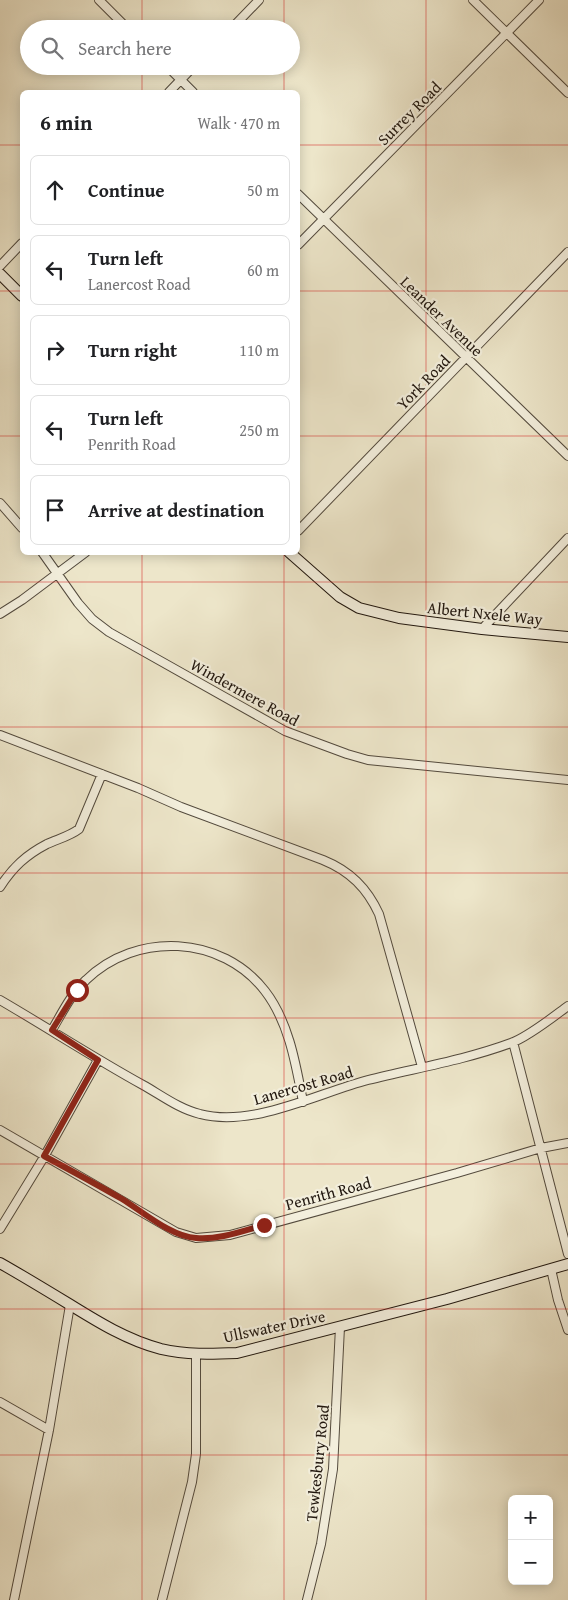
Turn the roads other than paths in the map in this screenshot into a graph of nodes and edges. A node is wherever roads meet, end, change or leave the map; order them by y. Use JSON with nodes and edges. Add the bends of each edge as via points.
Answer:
{"nodes":[{"id":1,"x":99,"y":0,"type":"edge"},
{"id":2,"x":259,"y":0,"type":"edge"},
{"id":3,"x":473,"y":0,"type":"edge"},
{"id":4,"x":539,"y":0,"type":"edge"},
{"id":5,"x":119,"y":20,"type":"edge"},
{"id":6,"x":240,"y":20,"type":"edge"},
{"id":7,"x":507,"y":34,"type":"junction"},
{"id":8,"x":176,"y":75,"type":"edge"},
{"id":9,"x":186,"y":75,"type":"edge"},
{"id":10,"x":181,"y":80,"type":"junction"},
{"id":11,"x":171,"y":90,"type":"edge"},
{"id":12,"x":191,"y":90,"type":"edge"},
{"id":13,"x":568,"y":93,"type":"edge"},
{"id":14,"x":300,"y":196,"type":"edge"},
{"id":15,"x":323,"y":219,"type":"junction"},
{"id":16,"x":300,"y":243,"type":"edge"},
{"id":17,"x":20,"y":245,"type":"edge"},
{"id":18,"x":568,"y":252,"type":"edge"},
{"id":19,"x":0,"y":266,"type":"edge"},
{"id":20,"x":0,"y":274,"type":"edge"},
{"id":21,"x":20,"y":294,"type":"edge"},
{"id":22,"x":465,"y":358,"type":"junction"},
{"id":23,"x":568,"y":456,"type":"edge"},
{"id":24,"x":0,"y":504,"type":"edge"},
{"id":25,"x":20,"y":526,"type":"edge"},
{"id":26,"x":300,"y":529,"type":"edge"},
{"id":27,"x":568,"y":538,"type":"edge"},
{"id":28,"x":44,"y":555,"type":"edge"},
{"id":29,"x":82,"y":555,"type":"edge"},
{"id":30,"x":289,"y":555,"type":"edge"},
{"id":31,"x":57,"y":574,"type":"junction"},
{"id":32,"x":0,"y":614,"type":"edge"},
{"id":33,"x":482,"y":629,"type":"junction"},
{"id":34,"x":568,"y":637,"type":"edge"},
{"id":35,"x":0,"y":735,"type":"edge"},
{"id":36,"x":102,"y":774,"type":"junction"},
{"id":37,"x":568,"y":780,"type":"edge"},
{"id":38,"x":0,"y":887,"type":"edge"},
{"id":39,"x":0,"y":1000,"type":"edge"},
{"id":40,"x":568,"y":1006,"type":"edge"},
{"id":41,"x":52,"y":1030,"type":"junction"},
{"id":42,"x":513,"y":1042,"type":"junction"},
{"id":43,"x":98,"y":1060,"type":"junction"},
{"id":44,"x":422,"y":1067,"type":"junction"},
{"id":45,"x":303,"y":1102,"type":"junction"},
{"id":46,"x":0,"y":1130,"type":"edge"},
{"id":47,"x":568,"y":1143,"type":"edge"},
{"id":48,"x":541,"y":1148,"type":"junction"},
{"id":49,"x":44,"y":1156,"type":"junction"},
{"id":50,"x":0,"y":1229,"type":"edge"},
{"id":51,"x":568,"y":1254,"type":"edge"},
{"id":52,"x":0,"y":1263,"type":"edge"},
{"id":53,"x":568,"y":1264,"type":"edge"},
{"id":54,"x":551,"y":1269,"type":"junction"},
{"id":55,"x":70,"y":1304,"type":"junction"},
{"id":56,"x":340,"y":1327,"type":"junction"},
{"id":57,"x":568,"y":1330,"type":"edge"},
{"id":58,"x":196,"y":1353,"type":"junction"},
{"id":59,"x":0,"y":1402,"type":"edge"},
{"id":60,"x":48,"y":1430,"type":"junction"},
{"id":61,"x":14,"y":1600,"type":"edge"},
{"id":62,"x":162,"y":1600,"type":"edge"},
{"id":63,"x":307,"y":1600,"type":"edge"}],
"edges":[{"from":1,"to":5,"type":"street"},
{"from":2,"to":6,"type":"street"},
{"from":3,"to":7,"type":"street"},
{"from":4,"to":7,"type":"street","name":"Surrey Road"},
{"from":7,"to":13,"type":"street"},
{"from":7,"to":15,"type":"street","name":"Surrey Road"},
{"from":8,"to":10,"type":"street"},
{"from":9,"to":10,"type":"street"},
{"from":10,"to":11,"type":"street"},
{"from":10,"to":12,"type":"street"},
{"from":14,"to":15,"type":"street","name":"Leander Avenue"},
{"from":15,"to":16,"type":"street","name":"Surrey Road"},
{"from":15,"to":22,"type":"street","name":"Leander Avenue"},
{"from":17,"to":19,"type":"street"},
{"from":18,"to":22,"type":"street","name":"York Road"},
{"from":20,"to":21,"type":"street"},
{"from":22,"to":23,"type":"street","name":"Leander Avenue"},
{"from":22,"to":26,"type":"street","name":"York Road"},
{"from":24,"to":25,"type":"street"},
{"from":27,"to":33,"type":"street"},
{"from":28,"to":31,"type":"street","name":"Windermere Road"},
{"from":29,"to":31,"type":"street"},
{"from":30,"to":33,"type":"street","name":"Albert Nxele Way","via":[[358,613]]},
{"from":31,"to":32,"type":"street"},
{"from":31,"to":37,"type":"street","name":"Windermere Road","via":[[81,607],[109,632],[285,731],[368,760]]},
{"from":33,"to":34,"type":"street","name":"Albert Nxele Way"},
{"from":35,"to":36,"type":"street"},
{"from":36,"to":38,"type":"street","via":[[79,829],[29,855],[11,870]]},
{"from":36,"to":44,"type":"street","via":[[339,866],[354,878],[369,894],[379,914]]},
{"from":39,"to":41,"type":"street","name":"Lanercost Road"},
{"from":40,"to":42,"type":"street","name":"Lanercost Road"},
{"from":41,"to":43,"type":"street","name":"Lanercost Road"},
{"from":41,"to":45,"type":"street","via":[[86,979],[110,961],[156,946],[177,945],[211,951],[244,970],[266,992],[277,1010],[296,1066]]},
{"from":42,"to":44,"type":"street","name":"Lanercost Road"},
{"from":42,"to":48,"type":"street"},
{"from":43,"to":45,"type":"street","name":"Lanercost Road","via":[[184,1108],[211,1116],[240,1116]]},
{"from":43,"to":49,"type":"street"},
{"from":44,"to":45,"type":"street","name":"Lanercost Road"},
{"from":46,"to":49,"type":"street","name":"Penrith Road"},
{"from":47,"to":48,"type":"street","name":"Penrith Road"},
{"from":48,"to":49,"type":"street","name":"Penrith Road","via":[[230,1235],[196,1238],[176,1232]]},
{"from":48,"to":51,"type":"street"},
{"from":49,"to":50,"type":"street"},
{"from":52,"to":55,"type":"street","name":"Ullswater Drive"},
{"from":53,"to":54,"type":"street","name":"Ullswater Drive"},
{"from":54,"to":56,"type":"street","name":"Ullswater Drive"},
{"from":54,"to":57,"type":"street"},
{"from":55,"to":58,"type":"street","name":"Ullswater Drive","via":[[133,1339],[161,1349]]},
{"from":55,"to":60,"type":"street"},
{"from":56,"to":58,"type":"street","name":"Ullswater Drive","via":[[237,1353]]},
{"from":56,"to":63,"type":"street","name":"Tewkesbury Road","via":[[333,1469],[321,1544]]},
{"from":58,"to":62,"type":"street","via":[[196,1454]]},
{"from":59,"to":60,"type":"street"},
{"from":60,"to":61,"type":"street"}]}
